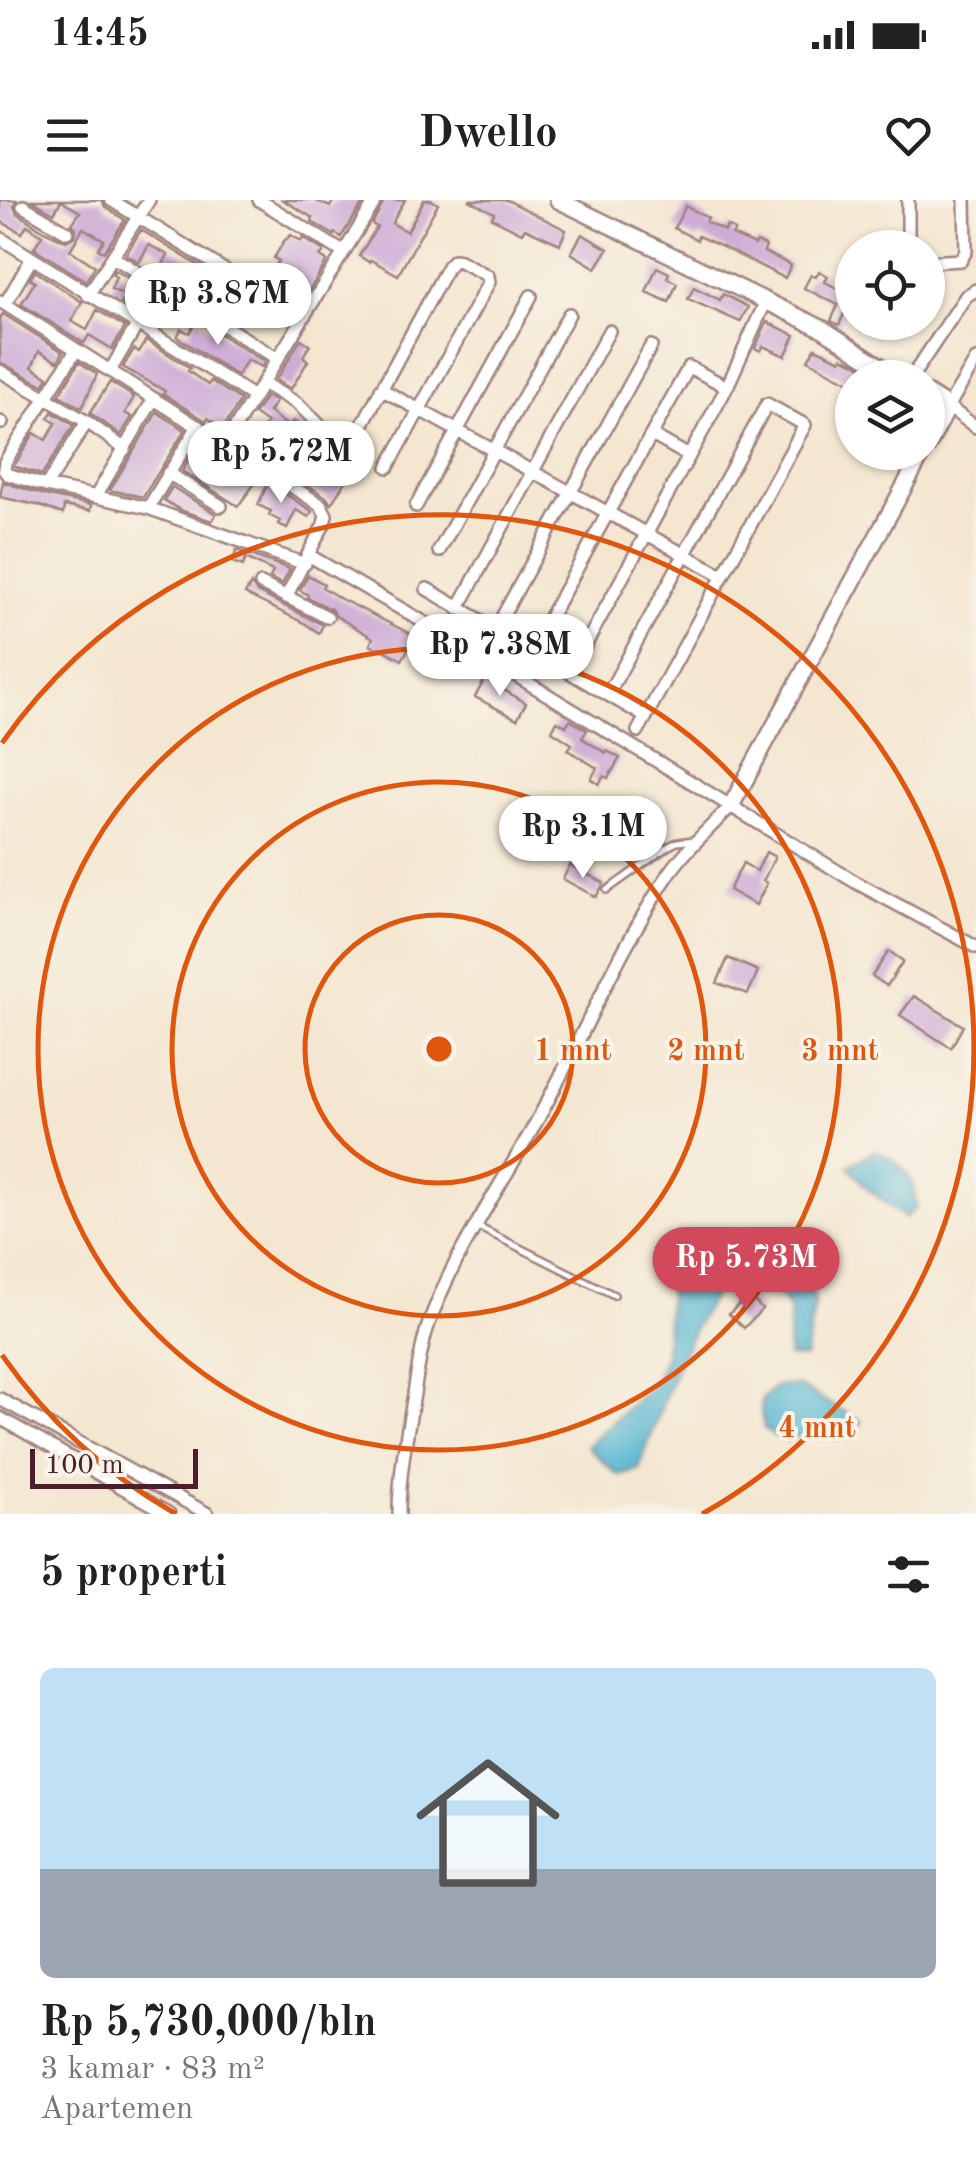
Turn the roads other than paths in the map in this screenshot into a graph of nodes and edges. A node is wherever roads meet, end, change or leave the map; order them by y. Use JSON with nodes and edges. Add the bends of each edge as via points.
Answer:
{"nodes":[{"id":1,"x":112,"y":200,"type":"edge"},
{"id":2,"x":149,"y":200,"type":"edge"},
{"id":3,"x":260,"y":200,"type":"edge"},
{"id":4,"x":558,"y":200,"type":"edge"},
{"id":5,"x":908,"y":200,"type":"edge"},
{"id":6,"x":964,"y":200,"type":"edge"},
{"id":7,"x":371,"y":202,"type":"edge"},
{"id":8,"x":23,"y":207,"type":"edge"},
{"id":9,"x":139,"y":217,"type":"junction"},
{"id":10,"x":908,"y":230,"type":"edge"},
{"id":11,"x":66,"y":232,"type":"dead end"},
{"id":12,"x":0,"y":238,"type":"edge"},
{"id":13,"x":343,"y":252,"type":"junction"},
{"id":14,"x":113,"y":257,"type":"junction"},
{"id":15,"x":32,"y":258,"type":"junction"},
{"id":16,"x":945,"y":261,"type":"edge"},
{"id":17,"x":160,"y":286,"type":"junction"},
{"id":18,"x":976,"y":290,"type":"edge"},
{"id":19,"x":88,"y":296,"type":"junction"},
{"id":20,"x":531,"y":296,"type":"dead end"},
{"id":21,"x":766,"y":301,"type":"junction"},
{"id":22,"x":2,"y":303,"type":"edge"},
{"id":23,"x":569,"y":314,"type":"dead end"},
{"id":24,"x":302,"y":318,"type":"junction"},
{"id":25,"x":137,"y":325,"type":"junction"},
{"id":26,"x":609,"y":331,"type":"dead end"},
{"id":27,"x":651,"y":346,"type":"dead end"},
{"id":28,"x":76,"y":350,"type":"junction"},
{"id":29,"x":278,"y":358,"type":"junction"},
{"id":30,"x":871,"y":360,"type":"edge"},
{"id":31,"x":922,"y":360,"type":"edge"},
{"id":32,"x":976,"y":360,"type":"edge"},
{"id":33,"x":0,"y":370,"type":"edge"},
{"id":34,"x":110,"y":371,"type":"junction"},
{"id":35,"x":263,"y":382,"type":"junction"},
{"id":36,"x":727,"y":387,"type":"junction"},
{"id":37,"x":381,"y":389,"type":"junction"},
{"id":38,"x":254,"y":397,"type":"junction"},
{"id":39,"x":46,"y":399,"type":"junction"},
{"id":40,"x":154,"y":400,"type":"junction"},
{"id":41,"x":945,"y":405,"type":"edge"},
{"id":42,"x":948,"y":407,"type":"junction"},
{"id":43,"x":419,"y":410,"type":"junction"},
{"id":44,"x":945,"y":413,"type":"edge"},
{"id":45,"x":87,"y":422,"type":"junction"},
{"id":46,"x":198,"y":426,"type":"junction"},
{"id":47,"x":976,"y":427,"type":"edge"},
{"id":48,"x":360,"y":429,"type":"dead end"},
{"id":49,"x":457,"y":431,"type":"junction"},
{"id":50,"x":652,"y":435,"type":"junction"},
{"id":51,"x":225,"y":444,"type":"junction"},
{"id":52,"x":126,"y":449,"type":"junction"},
{"id":53,"x":346,"y":451,"type":"dead end"},
{"id":54,"x":494,"y":452,"type":"junction"},
{"id":55,"x":689,"y":456,"type":"junction"},
{"id":56,"x":388,"y":468,"type":"dead end"},
{"id":57,"x":913,"y":470,"type":"edge"},
{"id":58,"x":532,"y":473,"type":"junction"},
{"id":59,"x":168,"y":474,"type":"junction"},
{"id":60,"x":46,"y":486,"type":"junction"},
{"id":61,"x":570,"y":494,"type":"junction"},
{"id":62,"x":96,"y":496,"type":"junction"},
{"id":63,"x":221,"y":506,"type":"dead end"},
{"id":64,"x":416,"y":506,"type":"dead end"},
{"id":65,"x":148,"y":508,"type":"junction"},
{"id":66,"x":608,"y":514,"type":"junction"},
{"id":67,"x":647,"y":535,"type":"junction"},
{"id":68,"x":439,"y":552,"type":"dead end"},
{"id":69,"x":686,"y":555,"type":"junction"},
{"id":70,"x":308,"y":560,"type":"junction"},
{"id":71,"x":722,"y":575,"type":"junction"},
{"id":72,"x":261,"y":584,"type":"dead end"},
{"id":73,"x":427,"y":589,"type":"dead end"},
{"id":74,"x":286,"y":597,"type":"junction"},
{"id":75,"x":458,"y":609,"type":"junction"},
{"id":76,"x":327,"y":617,"type":"dead end"},
{"id":77,"x":495,"y":630,"type":"junction"},
{"id":78,"x":531,"y":651,"type":"junction"},
{"id":79,"x":570,"y":673,"type":"junction"},
{"id":80,"x":608,"y":694,"type":"junction"},
{"id":81,"x":646,"y":717,"type":"junction"},
{"id":82,"x":638,"y":731,"type":"dead end"},
{"id":83,"x":731,"y":806,"type":"junction"},
{"id":84,"x":698,"y":840,"type":"junction"},
{"id":85,"x":607,"y":890,"type":"dead end"},
{"id":86,"x":976,"y":947,"type":"edge"},
{"id":87,"x":476,"y":1226,"type":"junction"},
{"id":88,"x":614,"y":1295,"type":"dead end"},
{"id":89,"x":0,"y":1399,"type":"edge"},
{"id":90,"x":0,"y":1418,"type":"edge"},
{"id":91,"x":89,"y":1448,"type":"junction"},
{"id":92,"x":81,"y":1464,"type":"junction"},
{"id":93,"x":170,"y":1514,"type":"edge"},
{"id":94,"x":208,"y":1514,"type":"edge"},
{"id":95,"x":399,"y":1514,"type":"edge"}],
"edges":[{"from":1,"to":9,"type":"street"},
{"from":2,"to":9,"type":"street"},
{"from":3,"to":13,"type":"street"},
{"from":4,"to":21,"type":"street"},
{"from":5,"to":10,"type":"street"},
{"from":6,"to":16,"type":"street","via":[[966,251],[961,260]]},
{"from":7,"to":13,"type":"street"},
{"from":8,"to":11,"type":"street"},
{"from":9,"to":14,"type":"street"},
{"from":9,"to":24,"type":"street"},
{"from":12,"to":15,"type":"street"},
{"from":13,"to":24,"type":"street"},
{"from":14,"to":17,"type":"street"},
{"from":14,"to":19,"type":"street"},
{"from":15,"to":19,"type":"street"},
{"from":15,"to":22,"type":"street"},
{"from":17,"to":25,"type":"street"},
{"from":17,"to":29,"type":"street"},
{"from":18,"to":31,"type":"street"},
{"from":19,"to":25,"type":"street"},
{"from":20,"to":49,"type":"street"},
{"from":21,"to":30,"type":"street"},
{"from":21,"to":36,"type":"street"},
{"from":22,"to":28,"type":"street"},
{"from":23,"to":54,"type":"street"},
{"from":24,"to":29,"type":"street"},
{"from":25,"to":34,"type":"street"},
{"from":25,"to":38,"type":"street"},
{"from":26,"to":58,"type":"street"},
{"from":27,"to":61,"type":"street"},
{"from":28,"to":34,"type":"street"},
{"from":28,"to":39,"type":"street"},
{"from":29,"to":35,"type":"street"},
{"from":32,"to":42,"type":"street"},
{"from":33,"to":39,"type":"street"},
{"from":34,"to":40,"type":"street"},
{"from":35,"to":38,"type":"street"},
{"from":35,"to":53,"type":"street","via":[[298,404]]},
{"from":36,"to":50,"type":"street","via":[[689,367]]},
{"from":36,"to":55,"type":"street"},
{"from":37,"to":43,"type":"street"},
{"from":37,"to":43,"type":"street","via":[[448,266],[454,260],[482,271],[488,282]]},
{"from":37,"to":48,"type":"street"},
{"from":38,"to":51,"type":"street"},
{"from":39,"to":45,"type":"street"},
{"from":39,"to":60,"type":"street","via":[[4,470]]},
{"from":40,"to":46,"type":"street"},
{"from":40,"to":52,"type":"street"},
{"from":41,"to":42,"type":"street"},
{"from":42,"to":44,"type":"street"},
{"from":42,"to":47,"type":"street"},
{"from":43,"to":49,"type":"street"},
{"from":43,"to":56,"type":"street"},
{"from":45,"to":52,"type":"street"},
{"from":45,"to":60,"type":"street"},
{"from":46,"to":51,"type":"street"},
{"from":46,"to":59,"type":"street"},
{"from":49,"to":54,"type":"street"},
{"from":49,"to":64,"type":"street"},
{"from":50,"to":55,"type":"street"},
{"from":50,"to":66,"type":"street"},
{"from":51,"to":70,"type":"street","via":[[321,505],[324,524]]},
{"from":52,"to":62,"type":"street"},
{"from":54,"to":58,"type":"street"},
{"from":54,"to":68,"type":"street"},
{"from":55,"to":67,"type":"street"},
{"from":57,"to":83,"type":"street"},
{"from":58,"to":61,"type":"street"},
{"from":58,"to":75,"type":"street"},
{"from":59,"to":63,"type":"street"},
{"from":59,"to":65,"type":"street"},
{"from":60,"to":62,"type":"street"},
{"from":61,"to":66,"type":"street"},
{"from":61,"to":77,"type":"street"},
{"from":62,"to":65,"type":"street"},
{"from":65,"to":70,"type":"street"},
{"from":66,"to":67,"type":"street"},
{"from":66,"to":78,"type":"street"},
{"from":67,"to":69,"type":"street"},
{"from":67,"to":79,"type":"street"},
{"from":69,"to":71,"type":"street"},
{"from":69,"to":71,"type":"street","via":[[767,404],[805,425]]},
{"from":69,"to":80,"type":"street"},
{"from":70,"to":74,"type":"street"},
{"from":70,"to":83,"type":"street"},
{"from":71,"to":81,"type":"street"},
{"from":72,"to":74,"type":"street"},
{"from":73,"to":75,"type":"street"},
{"from":74,"to":76,"type":"street"},
{"from":75,"to":77,"type":"street"},
{"from":77,"to":78,"type":"street"},
{"from":78,"to":79,"type":"street"},
{"from":79,"to":80,"type":"street"},
{"from":80,"to":81,"type":"street"},
{"from":81,"to":82,"type":"street"},
{"from":83,"to":84,"type":"street"},
{"from":83,"to":86,"type":"street"},
{"from":84,"to":85,"type":"lane","via":[[668,846]]},
{"from":84,"to":87,"type":"street","via":[[666,877]]},
{"from":87,"to":88,"type":"lane"},
{"from":87,"to":95,"type":"street","via":[[426,1330]]},
{"from":89,"to":91,"type":"street"},
{"from":90,"to":92,"type":"street"},
{"from":91,"to":92,"type":"street"},
{"from":91,"to":94,"type":"street"},
{"from":92,"to":93,"type":"street"}]}
